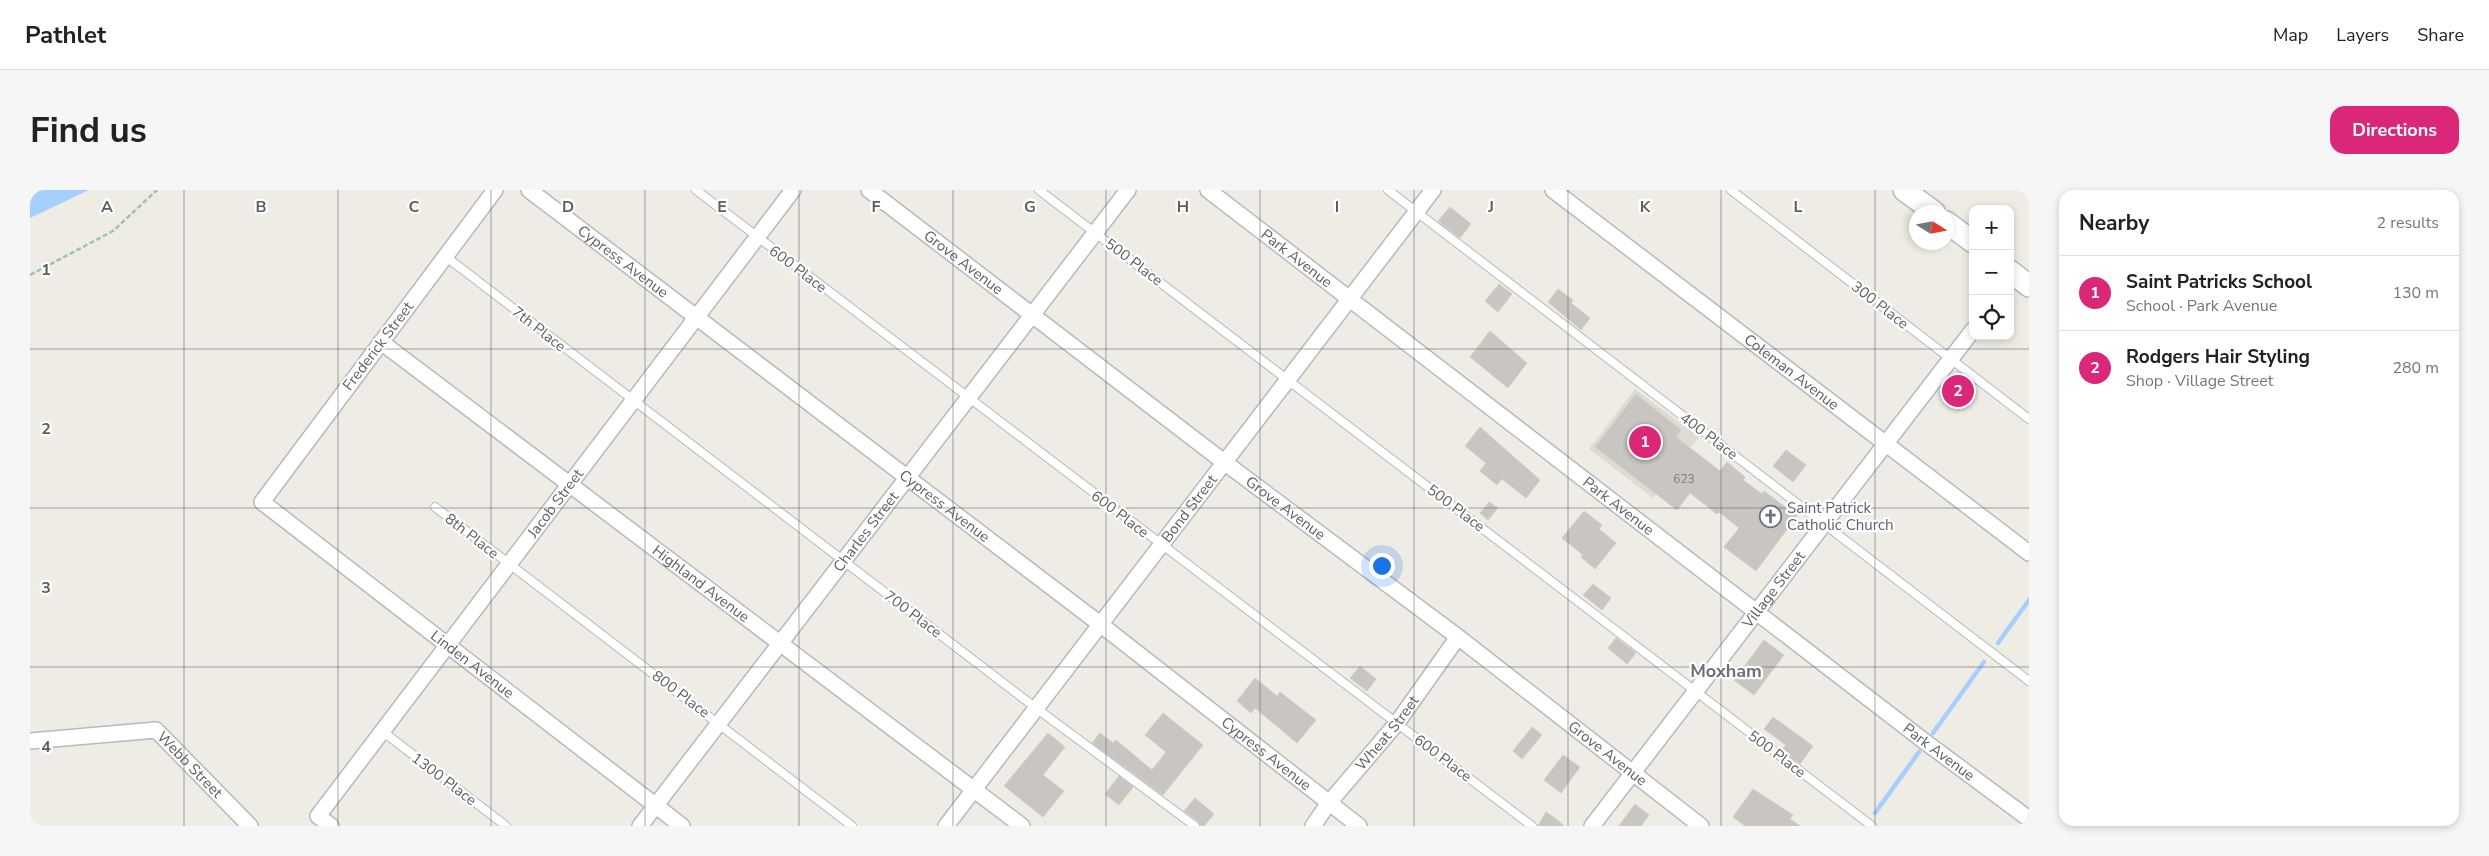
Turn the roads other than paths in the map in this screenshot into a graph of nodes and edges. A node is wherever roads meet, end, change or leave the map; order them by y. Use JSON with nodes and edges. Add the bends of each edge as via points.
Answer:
{"nodes":[{"id":1,"x":495,"y":190,"type":"edge"},
{"id":2,"x":529,"y":190,"type":"edge"},
{"id":3,"x":696,"y":190,"type":"edge"},
{"id":4,"x":793,"y":190,"type":"edge"},
{"id":5,"x":869,"y":190,"type":"edge"},
{"id":6,"x":1039,"y":190,"type":"edge"},
{"id":7,"x":1128,"y":190,"type":"edge"},
{"id":8,"x":1208,"y":190,"type":"edge"},
{"id":9,"x":1388,"y":190,"type":"edge"},
{"id":10,"x":1433,"y":190,"type":"edge"},
{"id":11,"x":1553,"y":190,"type":"edge"},
{"id":12,"x":1731,"y":190,"type":"edge"},
{"id":13,"x":1904,"y":190,"type":"edge"},
{"id":14,"x":1924,"y":205,"type":"edge"},
{"id":15,"x":1416,"y":211,"type":"junction"},
{"id":16,"x":1954,"y":228,"type":"edge"},
{"id":17,"x":1095,"y":233,"type":"junction"},
{"id":18,"x":756,"y":238,"type":"junction"},
{"id":19,"x":1969,"y":239,"type":"edge"},
{"id":20,"x":445,"y":256,"type":"junction"},
{"id":21,"x":1350,"y":299,"type":"junction"},
{"id":22,"x":1032,"y":315,"type":"junction"},
{"id":23,"x":696,"y":317,"type":"junction"},
{"id":24,"x":1969,"y":335,"type":"edge"},
{"id":25,"x":381,"y":342,"type":"junction"},
{"id":26,"x":1950,"y":360,"type":"junction"},
{"id":27,"x":1287,"y":380,"type":"junction"},
{"id":28,"x":968,"y":398,"type":"junction"},
{"id":29,"x":633,"y":401,"type":"junction"},
{"id":30,"x":2029,"y":419,"type":"edge"},
{"id":31,"x":1886,"y":444,"type":"junction"},
{"id":32,"x":1224,"y":462,"type":"junction"},
{"id":33,"x":907,"y":478,"type":"junction"},
{"id":34,"x":570,"y":484,"type":"junction"},
{"id":35,"x":262,"y":502,"type":"joint"},
{"id":36,"x":435,"y":507,"type":"dead end"},
{"id":37,"x":1824,"y":524,"type":"junction"},
{"id":38,"x":1161,"y":545,"type":"junction"},
{"id":39,"x":2029,"y":553,"type":"edge"},
{"id":40,"x":844,"y":561,"type":"junction"},
{"id":41,"x":509,"y":565,"type":"junction"},
{"id":42,"x":1756,"y":612,"type":"junction"},
{"id":43,"x":1100,"y":624,"type":"junction"},
{"id":44,"x":1458,"y":637,"type":"junction"},
{"id":45,"x":780,"y":643,"type":"junction"},
{"id":46,"x":448,"y":645,"type":"junction"},
{"id":47,"x":2029,"y":681,"type":"edge"},
{"id":48,"x":1696,"y":691,"type":"junction"},
{"id":49,"x":1036,"y":708,"type":"junction"},
{"id":50,"x":720,"y":723,"type":"junction"},
{"id":51,"x":1397,"y":723,"type":"junction"},
{"id":52,"x":382,"y":731,"type":"junction"},
{"id":53,"x":30,"y":741,"type":"edge"},
{"id":54,"x":1633,"y":774,"type":"junction"},
{"id":55,"x":974,"y":789,"type":"junction"},
{"id":56,"x":1328,"y":804,"type":"junction"},
{"id":57,"x":656,"y":806,"type":"junction"},
{"id":58,"x":2029,"y":819,"type":"edge"},
{"id":59,"x":250,"y":826,"type":"edge"},
{"id":60,"x":331,"y":826,"type":"edge"},
{"id":61,"x":506,"y":826,"type":"edge"},
{"id":62,"x":640,"y":826,"type":"edge"},
{"id":63,"x":682,"y":826,"type":"edge"},
{"id":64,"x":852,"y":826,"type":"edge"},
{"id":65,"x":946,"y":826,"type":"edge"},
{"id":66,"x":1022,"y":826,"type":"edge"},
{"id":67,"x":1195,"y":826,"type":"edge"},
{"id":68,"x":1313,"y":826,"type":"edge"},
{"id":69,"x":1359,"y":826,"type":"edge"},
{"id":70,"x":1532,"y":826,"type":"edge"},
{"id":71,"x":1592,"y":826,"type":"edge"},
{"id":72,"x":1701,"y":826,"type":"edge"},
{"id":73,"x":1872,"y":826,"type":"edge"}],
"edges":[{"from":1,"to":20,"type":"street","name":"Frederick Street"},
{"from":2,"to":23,"type":"street","name":"Cypress Avenue"},
{"from":3,"to":18,"type":"lane","name":"600 Place"},
{"from":4,"to":18,"type":"street","name":"Jacob Street"},
{"from":5,"to":22,"type":"street","name":"Grove Avenue"},
{"from":6,"to":17,"type":"lane","name":"500 Place"},
{"from":7,"to":17,"type":"street","name":"Charles Street"},
{"from":8,"to":21,"type":"street","name":"Park Avenue"},
{"from":9,"to":15,"type":"lane","name":"400 Place"},
{"from":10,"to":15,"type":"street","name":"Bond Street"},
{"from":11,"to":31,"type":"street","name":"Coleman Avenue"},
{"from":12,"to":26,"type":"lane","name":"300 Place"},
{"from":13,"to":14,"type":"main road"},
{"from":15,"to":21,"type":"street","name":"Bond Street"},
{"from":15,"to":37,"type":"lane","name":"400 Place"},
{"from":16,"to":19,"type":"main road"},
{"from":17,"to":22,"type":"street","name":"Charles Street"},
{"from":17,"to":27,"type":"lane","name":"500 Place"},
{"from":18,"to":23,"type":"street","name":"Jacob Street"},
{"from":18,"to":28,"type":"lane","name":"600 Place"},
{"from":20,"to":25,"type":"street","name":"Frederick Street"},
{"from":20,"to":29,"type":"lane","name":"7th Place"},
{"from":21,"to":27,"type":"street","name":"Bond Street"},
{"from":21,"to":42,"type":"street","name":"Park Avenue"},
{"from":22,"to":28,"type":"street","name":"Charles Street"},
{"from":22,"to":32,"type":"street","name":"Grove Avenue"},
{"from":23,"to":29,"type":"street","name":"Jacob Street"},
{"from":23,"to":33,"type":"street","name":"Cypress Avenue"},
{"from":24,"to":26,"type":"street","name":"Village Street"},
{"from":25,"to":34,"type":"street","name":"Highland Avenue"},
{"from":25,"to":35,"type":"street","name":"Frederick Street"},
{"from":26,"to":30,"type":"lane","name":"300 Place"},
{"from":26,"to":31,"type":"street","name":"Village Street"},
{"from":27,"to":32,"type":"street","name":"Bond Street"},
{"from":27,"to":48,"type":"lane","name":"500 Place"},
{"from":28,"to":33,"type":"street","name":"Charles Street"},
{"from":28,"to":38,"type":"lane","name":"600 Place"},
{"from":29,"to":34,"type":"street","name":"Jacob Street"},
{"from":29,"to":40,"type":"lane","name":"700 Place"},
{"from":31,"to":37,"type":"street","name":"Village Street"},
{"from":31,"to":39,"type":"street","name":"Coleman Avenue"},
{"from":32,"to":38,"type":"street","name":"Bond Street"},
{"from":32,"to":44,"type":"street","name":"Grove Avenue"},
{"from":33,"to":40,"type":"street","name":"Charles Street"},
{"from":33,"to":43,"type":"street","name":"Cypress Avenue"},
{"from":34,"to":41,"type":"street","name":"Jacob Street"},
{"from":34,"to":45,"type":"street","name":"Highland Avenue"},
{"from":35,"to":46,"type":"street","name":"Linden Avenue"},
{"from":36,"to":41,"type":"lane","name":"8th Place"},
{"from":37,"to":42,"type":"street","name":"Village Street"},
{"from":37,"to":47,"type":"lane","name":"400 Place"},
{"from":38,"to":43,"type":"street","name":"Bond Street"},
{"from":38,"to":51,"type":"lane","name":"600 Place"},
{"from":40,"to":45,"type":"street","name":"Charles Street"},
{"from":40,"to":49,"type":"lane","name":"700 Place"},
{"from":41,"to":46,"type":"street","name":"Jacob Street"},
{"from":41,"to":50,"type":"lane","name":"800 Place"},
{"from":42,"to":48,"type":"street","name":"Village Street"},
{"from":42,"to":58,"type":"street","name":"Park Avenue"},
{"from":43,"to":49,"type":"street","name":"Bond Street"},
{"from":43,"to":56,"type":"street","name":"Cypress Avenue"},
{"from":44,"to":51,"type":"street","name":"Wheat Street"},
{"from":44,"to":54,"type":"street","name":"Grove Avenue"},
{"from":45,"to":50,"type":"street","name":"Charles Street"},
{"from":45,"to":55,"type":"street","name":"Highland Avenue"},
{"from":46,"to":52,"type":"street","name":"Jacob Street"},
{"from":46,"to":57,"type":"street","name":"Linden Avenue"},
{"from":48,"to":54,"type":"street","name":"Village Street"},
{"from":48,"to":73,"type":"lane","name":"500 Place"},
{"from":49,"to":55,"type":"street","name":"Bond Street"},
{"from":49,"to":67,"type":"lane","name":"700 Place"},
{"from":50,"to":57,"type":"street","name":"Charles Street"},
{"from":50,"to":64,"type":"lane","name":"800 Place"},
{"from":51,"to":56,"type":"street","name":"Wheat Street"},
{"from":51,"to":70,"type":"lane","name":"600 Place"},
{"from":52,"to":60,"type":"street","name":"Jacob Street","via":[[318,816]]},
{"from":52,"to":61,"type":"lane","name":"1300 Place"},
{"from":53,"to":59,"type":"street","name":"Webb Street","via":[[156,730]]},
{"from":54,"to":71,"type":"street","name":"Village Street"},
{"from":54,"to":72,"type":"street","name":"Grove Avenue"},
{"from":55,"to":65,"type":"street","name":"Bond Street"},
{"from":55,"to":66,"type":"street","name":"Highland Avenue"},
{"from":56,"to":68,"type":"street","name":"Wheat Street"},
{"from":56,"to":69,"type":"street","name":"Cypress Avenue"},
{"from":57,"to":62,"type":"street","name":"Charles Street"},
{"from":57,"to":63,"type":"street","name":"Linden Avenue"}]}
